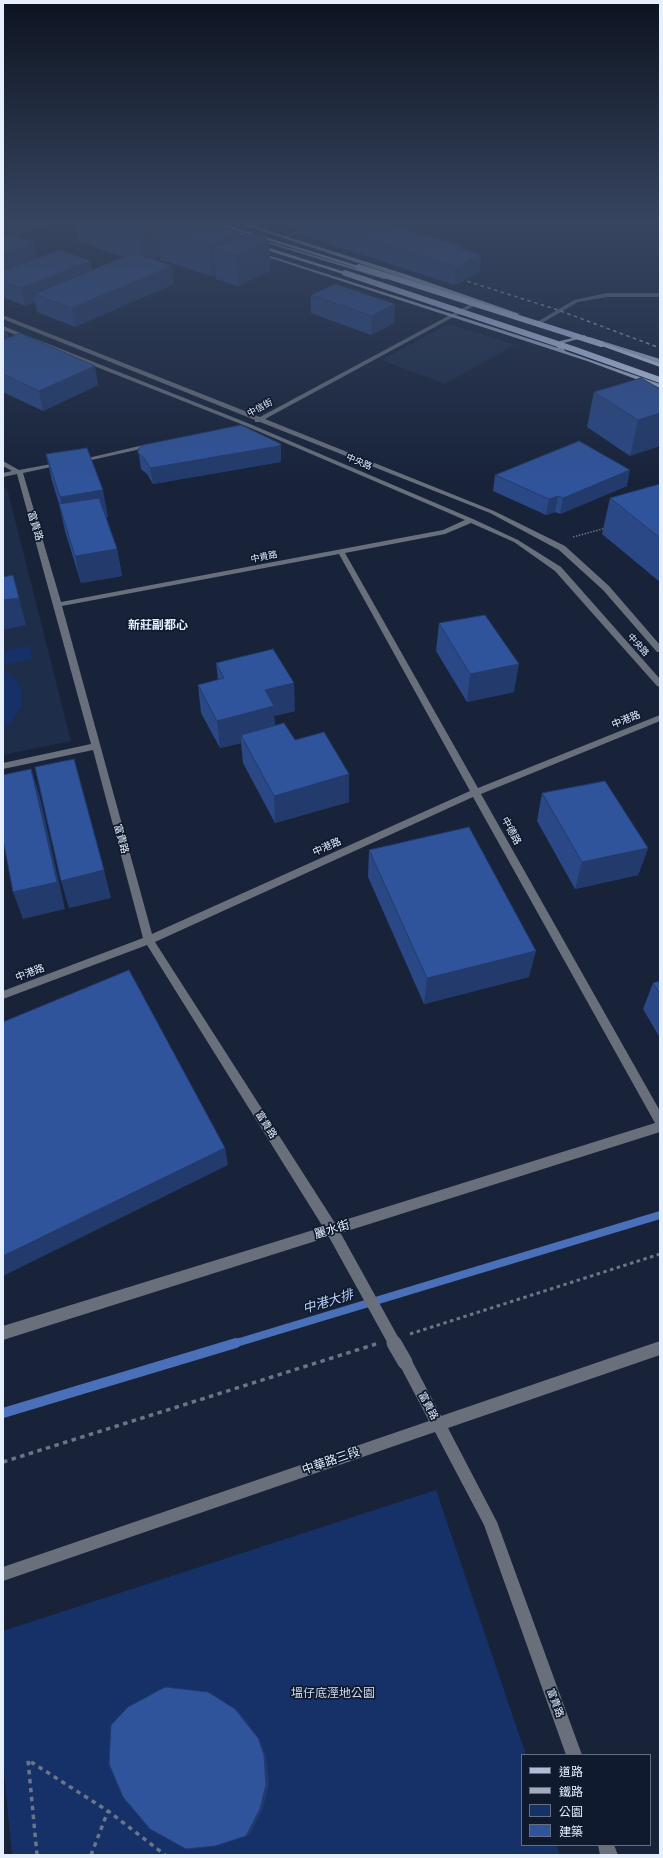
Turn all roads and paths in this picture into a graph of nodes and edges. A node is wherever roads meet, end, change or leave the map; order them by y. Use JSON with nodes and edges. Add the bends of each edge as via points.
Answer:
{"nodes":[{"id":1,"x":442,"y":312,"type":"edge"},
{"id":2,"x":459,"y":312,"type":"edge"},
{"id":3,"x":461,"y":312,"type":"edge"},
{"id":4,"x":481,"y":312,"type":"edge"},
{"id":5,"x":502,"y":312,"type":"edge"},
{"id":6,"x":507,"y":312,"type":"edge"},
{"id":7,"x":509,"y":312,"type":"edge"},
{"id":8,"x":558,"y":312,"type":"edge"},
{"id":9,"x":513,"y":313,"type":"junction"},
{"id":10,"x":452,"y":315,"type":"junction"},
{"id":11,"x":3,"y":317,"type":"edge"},
{"id":12,"x":540,"y":322,"type":"junction"},
{"id":13,"x":3,"y":328,"type":"edge"},
{"id":14,"x":583,"y":336,"type":"junction"},
{"id":15,"x":564,"y":351,"type":"junction"},
{"id":16,"x":660,"y":361,"type":"edge"},
{"id":17,"x":660,"y":365,"type":"edge"},
{"id":18,"x":660,"y":372,"type":"edge"},
{"id":19,"x":660,"y":380,"type":"edge"},
{"id":20,"x":660,"y":386,"type":"edge"},
{"id":21,"x":261,"y":419,"type":"junction"},
{"id":22,"x":248,"y":425,"type":"junction"},
{"id":23,"x":233,"y":428,"type":"edge"},
{"id":24,"x":157,"y":444,"type":"edge"},
{"id":25,"x":3,"y":463,"type":"edge"},
{"id":26,"x":20,"y":473,"type":"junction"},
{"id":27,"x":3,"y":476,"type":"edge"},
{"id":28,"x":471,"y":520,"type":"junction"},
{"id":29,"x":609,"y":527,"type":"dead end"},
{"id":30,"x":573,"y":537,"type":"dead end"},
{"id":31,"x":341,"y":552,"type":"junction"},
{"id":32,"x":58,"y":605,"type":"junction"},
{"id":33,"x":660,"y":650,"type":"edge"},
{"id":34,"x":660,"y":684,"type":"edge"},
{"id":35,"x":660,"y":718,"type":"edge"},
{"id":36,"x":96,"y":746,"type":"junction"},
{"id":37,"x":3,"y":766,"type":"edge"},
{"id":38,"x":476,"y":792,"type":"junction"},
{"id":39,"x":149,"y":940,"type":"junction"},
{"id":40,"x":3,"y":995,"type":"edge"},
{"id":41,"x":660,"y":1122,"type":"edge"},
{"id":42,"x":660,"y":1127,"type":"edge"},
{"id":43,"x":332,"y":1230,"type":"junction"},
{"id":44,"x":660,"y":1254,"type":"edge"},
{"id":45,"x":3,"y":1333,"type":"edge"},
{"id":46,"x":392,"y":1339,"type":"junction"},
{"id":47,"x":660,"y":1348,"type":"edge"},
{"id":48,"x":438,"y":1424,"type":"junction"},
{"id":49,"x":3,"y":1462,"type":"edge"},
{"id":50,"x":3,"y":1574,"type":"edge"},
{"id":51,"x":574,"y":1754,"type":"edge"},
{"id":52,"x":108,"y":1811,"type":"junction"},
{"id":53,"x":38,"y":1855,"type":"edge"},
{"id":54,"x":91,"y":1855,"type":"edge"},
{"id":55,"x":165,"y":1855,"type":"edge"}],
"edges":[{"from":1,"to":10,"type":"main road"},
{"from":2,"to":10,"type":"street","name":"中信街"},
{"from":3,"to":19,"type":"highway","bridge":true},
{"from":4,"to":18,"type":"highway","bridge":true},
{"from":5,"to":17,"type":"highway","bridge":true},
{"from":6,"to":9,"type":"main road"},
{"from":7,"to":9,"type":"main road"},
{"from":8,"to":12,"type":"street"},
{"from":9,"to":12,"type":"main road"},
{"from":10,"to":15,"type":"main road"},
{"from":10,"to":21,"type":"street","name":"中信街"},
{"from":11,"to":21,"type":"street","name":"中央路"},
{"from":12,"to":14,"type":"main road"},
{"from":13,"to":22,"type":"street","name":"中央路"},
{"from":14,"to":15,"type":"main road","via":[[562,342],[559,346]]},
{"from":14,"to":16,"type":"main road"},
{"from":15,"to":20,"type":"main road"},
{"from":21,"to":22,"type":"street","name":"中信街"},
{"from":21,"to":33,"type":"street","name":"中央路","via":[[492,512],[562,548],[606,588]]},
{"from":22,"to":23,"type":"street","name":"中信街"},
{"from":22,"to":28,"type":"street","name":"中央路"},
{"from":24,"to":26,"type":"street"},
{"from":25,"to":26,"type":"street"},
{"from":26,"to":27,"type":"street"},
{"from":26,"to":32,"type":"street","name":"富貴路"},
{"from":28,"to":31,"type":"street","name":"中貴路","via":[[445,532]]},
{"from":28,"to":34,"type":"street","name":"中央路","via":[[516,542],[558,569]]},
{"from":29,"to":30,"type":"path"},
{"from":31,"to":32,"type":"street","name":"中貴路"},
{"from":31,"to":38,"type":"street","name":"中德路"},
{"from":32,"to":36,"type":"street","name":"富貴路"},
{"from":35,"to":38,"type":"street","name":"中港路"},
{"from":36,"to":37,"type":"street"},
{"from":36,"to":39,"type":"street","name":"富貴路"},
{"from":38,"to":39,"type":"street","name":"中港路"},
{"from":38,"to":41,"type":"street","name":"中德路"},
{"from":39,"to":40,"type":"street","name":"中港路"},
{"from":39,"to":43,"type":"street","name":"富貴路"},
{"from":42,"to":43,"type":"street","name":"麗水街"},
{"from":43,"to":45,"type":"street","name":"麗水街"},
{"from":43,"to":46,"type":"street","name":"富貴路","bridge":true},
{"from":44,"to":46,"type":"path"},
{"from":46,"to":48,"type":"street","name":"富貴路","bridge":true},
{"from":46,"to":49,"type":"path"},
{"from":47,"to":48,"type":"street","name":"中華路三段"},
{"from":48,"to":50,"type":"street","name":"中華路三段"},
{"from":48,"to":51,"type":"street","name":"富貴路","via":[[490,1522]]},
{"from":52,"to":53,"type":"path","via":[[28,1760]]},
{"from":52,"to":54,"type":"path"},
{"from":52,"to":55,"type":"path"}]}
